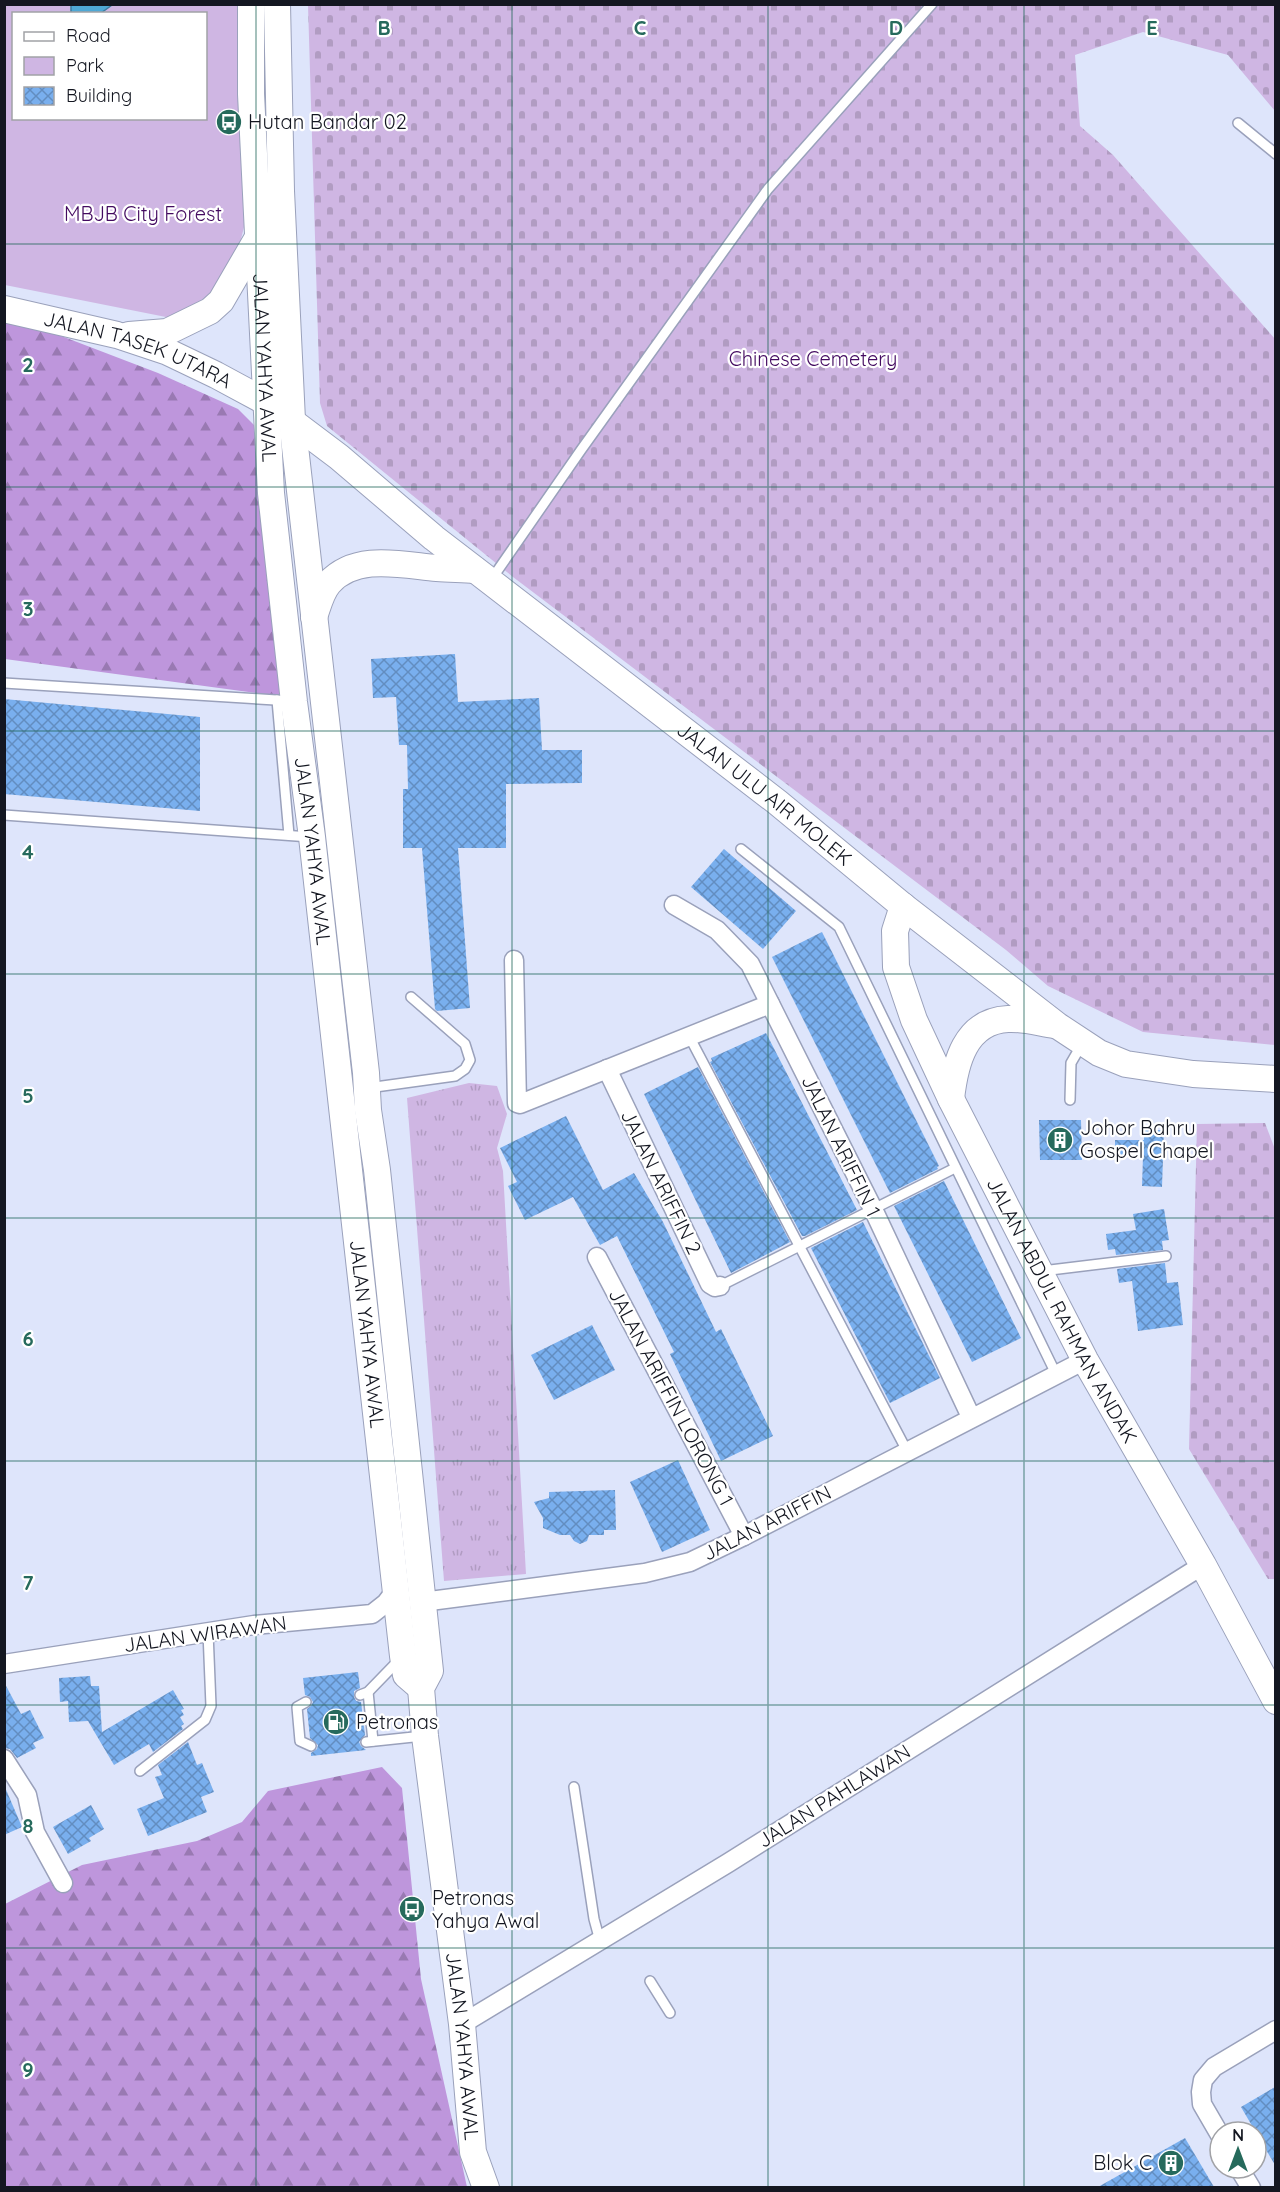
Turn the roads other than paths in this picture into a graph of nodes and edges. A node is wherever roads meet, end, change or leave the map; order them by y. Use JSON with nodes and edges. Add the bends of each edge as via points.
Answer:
{"nodes":[{"id":1,"x":251,"y":4,"type":"edge"},
{"id":2,"x":277,"y":4,"type":"edge"},
{"id":3,"x":932,"y":4,"type":"edge"},
{"id":4,"x":1238,"y":123,"type":"dead end"},
{"id":5,"x":1275,"y":154,"type":"edge"},
{"id":6,"x":257,"y":239,"type":"junction"},
{"id":7,"x":4,"y":309,"type":"edge"},
{"id":8,"x":117,"y":335,"type":"junction"},
{"id":9,"x":266,"y":402,"type":"junction"},
{"id":10,"x":292,"y":420,"type":"junction"},
{"id":11,"x":482,"y":576,"type":"junction"},
{"id":12,"x":313,"y":618,"type":"junction"},
{"id":13,"x":4,"y":682,"type":"edge"},
{"id":14,"x":285,"y":701,"type":"junction"},
{"id":15,"x":4,"y":815,"type":"edge"},
{"id":16,"x":294,"y":836,"type":"junction"},
{"id":17,"x":741,"y":849,"type":"dead end"},
{"id":18,"x":674,"y":905,"type":"dead end"},
{"id":19,"x":903,"y":906,"type":"junction"},
{"id":20,"x":514,"y":960,"type":"dead end"},
{"id":21,"x":411,"y":998,"type":"dead end"},
{"id":22,"x":770,"y":1004,"type":"junction"},
{"id":23,"x":1058,"y":1026,"type":"junction"},
{"id":24,"x":689,"y":1036,"type":"junction"},
{"id":25,"x":1083,"y":1042,"type":"junction"},
{"id":26,"x":607,"y":1069,"type":"junction"},
{"id":27,"x":1275,"y":1078,"type":"edge"},
{"id":28,"x":367,"y":1088,"type":"junction"},
{"id":29,"x":951,"y":1099,"type":"junction"},
{"id":30,"x":1070,"y":1100,"type":"dead end"},
{"id":31,"x":955,"y":1168,"type":"junction"},
{"id":32,"x":873,"y":1209,"type":"junction"},
{"id":33,"x":799,"y":1246,"type":"junction"},
{"id":34,"x":1166,"y":1256,"type":"dead end"},
{"id":35,"x":597,"y":1257,"type":"dead end"},
{"id":36,"x":1040,"y":1271,"type":"junction"},
{"id":37,"x":720,"y":1286,"type":"joint"},
{"id":38,"x":1085,"y":1360,"type":"junction"},
{"id":39,"x":1056,"y":1374,"type":"junction"},
{"id":40,"x":971,"y":1417,"type":"junction"},
{"id":41,"x":907,"y":1451,"type":"junction"},
{"id":42,"x":744,"y":1536,"type":"junction"},
{"id":43,"x":1203,"y":1565,"type":"junction"},
{"id":44,"x":396,"y":1590,"type":"junction"},
{"id":45,"x":422,"y":1602,"type":"junction"},
{"id":46,"x":372,"y":1614,"type":"junction"},
{"id":47,"x":208,"y":1632,"type":"junction"},
{"id":48,"x":402,"y":1649,"type":"junction"},
{"id":49,"x":4,"y":1664,"type":"edge"},
{"id":50,"x":421,"y":1688,"type":"junction"},
{"id":51,"x":1275,"y":1701,"type":"edge"},
{"id":52,"x":306,"y":1702,"type":"dead end"},
{"id":53,"x":425,"y":1736,"type":"junction"},
{"id":54,"x":310,"y":1746,"type":"dead end"},
{"id":55,"x":4,"y":1759,"type":"edge"},
{"id":56,"x":140,"y":1771,"type":"dead end"},
{"id":57,"x":574,"y":1786,"type":"dead end"},
{"id":58,"x":63,"y":1883,"type":"dead end"},
{"id":59,"x":600,"y":1941,"type":"junction"},
{"id":60,"x":650,"y":1981,"type":"dead end"},
{"id":61,"x":670,"y":2013,"type":"dead end"},
{"id":62,"x":462,"y":2024,"type":"junction"},
{"id":63,"x":1275,"y":2030,"type":"edge"},
{"id":64,"x":1211,"y":2120,"type":"edge"},
{"id":65,"x":486,"y":2187,"type":"edge"}],
"edges":[{"from":1,"to":6,"type":"main road","name":"JALAN YAHYA AWAL"},
{"from":2,"to":10,"type":"main road","name":"JALAN YAHYA AWAL"},
{"from":3,"to":11,"type":"lane","via":[[768,189],[581,450]]},
{"from":4,"to":5,"type":"lane"},
{"from":6,"to":8,"type":"main road","via":[[221,301],[210,311],[167,332]]},
{"from":6,"to":9,"type":"main road","name":"JALAN YAHYA AWAL"},
{"from":7,"to":8,"type":"main road","name":"JALAN TASEK UTARA"},
{"from":8,"to":9,"type":"main road","name":"JALAN TASEK UTARA","via":[[168,352]]},
{"from":9,"to":10,"type":"main road","name":"JALAN TASEK UTARA"},
{"from":9,"to":14,"type":"main road","name":"JALAN YAHYA AWAL"},
{"from":10,"to":11,"type":"main road","name":"JALAN ULU AIR MOLEK"},
{"from":10,"to":12,"type":"main road","name":"JALAN YAHYA AWAL"},
{"from":11,"to":12,"type":"main road","via":[[376,563],[359,566],[329,583]]},
{"from":11,"to":19,"type":"main road","name":"JALAN ULU AIR MOLEK","via":[[777,802]]},
{"from":12,"to":28,"type":"main road","name":"JALAN YAHYA AWAL"},
{"from":13,"to":14,"type":"lane"},
{"from":14,"to":16,"type":"main road","name":"JALAN YAHYA AWAL"},
{"from":15,"to":16,"type":"lane"},
{"from":16,"to":44,"type":"main road","name":"JALAN YAHYA AWAL"},
{"from":17,"to":31,"type":"lane","via":[[839,927]]},
{"from":18,"to":22,"type":"street","name":"JALAN ARIFFIN 1","via":[[717,930],[750,964]]},
{"from":19,"to":23,"type":"main road","name":"JALAN ULU AIR MOLEK"},
{"from":19,"to":29,"type":"main road","name":"JALAN ABDUL RAHMAN ANDAK","via":[[895,931],[898,976]]},
{"from":20,"to":26,"type":"street","via":[[517,1103],[523,1104]]},
{"from":21,"to":28,"type":"lane","via":[[465,1044],[470,1060],[455,1076]]},
{"from":22,"to":24,"type":"street"},
{"from":22,"to":32,"type":"street","name":"JALAN ARIFFIN 1"},
{"from":23,"to":25,"type":"main road","name":"JALAN ULU AIR MOLEK"},
{"from":23,"to":29,"type":"main road","via":[[1010,1018],[991,1021],[970,1037],[961,1054]]},
{"from":24,"to":26,"type":"street"},
{"from":24,"to":33,"type":"lane"},
{"from":25,"to":27,"type":"main road","name":"JALAN ULU AIR MOLEK","via":[[1126,1064],[1193,1074]]},
{"from":25,"to":30,"type":"lane","via":[[1071,1063]]},
{"from":26,"to":37,"type":"street","name":"JALAN ARIFFIN 2","via":[[710,1284]]},
{"from":28,"to":45,"type":"main road","name":"JALAN YAHYA AWAL"},
{"from":29,"to":36,"type":"main road","name":"JALAN ABDUL RAHMAN ANDAK"},
{"from":31,"to":32,"type":"lane"},
{"from":31,"to":39,"type":"lane"},
{"from":32,"to":33,"type":"lane"},
{"from":32,"to":40,"type":"street","name":"JALAN ARIFFIN 1"},
{"from":33,"to":37,"type":"lane"},
{"from":33,"to":41,"type":"lane"},
{"from":34,"to":36,"type":"lane"},
{"from":35,"to":42,"type":"street","name":"JALAN ARIFFIN LORONG 1"},
{"from":36,"to":38,"type":"main road","name":"JALAN ABDUL RAHMAN ANDAK"},
{"from":38,"to":39,"type":"street","name":"JALAN ARIFFIN"},
{"from":38,"to":43,"type":"main road","name":"JALAN ABDUL RAHMAN ANDAK"},
{"from":39,"to":40,"type":"street","name":"JALAN ARIFFIN"},
{"from":40,"to":41,"type":"street","name":"JALAN ARIFFIN"},
{"from":41,"to":42,"type":"street","name":"JALAN ARIFFIN"},
{"from":42,"to":45,"type":"street","name":"JALAN ARIFFIN","via":[[690,1562],[645,1573]]},
{"from":43,"to":51,"type":"main road","name":"JALAN ABDUL RAHMAN ANDAK"},
{"from":43,"to":59,"type":"street","name":"JALAN PAHLAWAN"},
{"from":44,"to":46,"type":"street"},
{"from":44,"to":48,"type":"main road","name":"JALAN YAHYA AWAL"},
{"from":45,"to":50,"type":"main road","name":"JALAN YAHYA AWAL","via":[[430,1671]]},
{"from":46,"to":47,"type":"street","name":"JALAN WIRAWAN"},
{"from":46,"to":48,"type":"street","via":[[387,1624]]},
{"from":47,"to":49,"type":"street","name":"JALAN WIRAWAN"},
{"from":47,"to":56,"type":"lane","via":[[211,1706],[205,1720]]},
{"from":48,"to":50,"type":"main road","name":"JALAN YAHYA AWAL","via":[[406,1675]]},
{"from":48,"to":53,"type":"lane","via":[[364,1694],[369,1742]]},
{"from":50,"to":53,"type":"main road","name":"JALAN YAHYA AWAL"},
{"from":52,"to":54,"type":"lane","via":[[297,1707],[300,1741]]},
{"from":53,"to":62,"type":"main road","name":"JALAN YAHYA AWAL"},
{"from":55,"to":58,"type":"street","via":[[27,1795],[35,1832]]},
{"from":57,"to":59,"type":"lane"},
{"from":59,"to":62,"type":"street","name":"JALAN PAHLAWAN"},
{"from":60,"to":61,"type":"lane"},
{"from":62,"to":65,"type":"main road","name":"JALAN YAHYA AWAL","via":[[473,2152]]},
{"from":63,"to":64,"type":"street","via":[[1214,2067],[1203,2080],[1202,2104]]}]}
